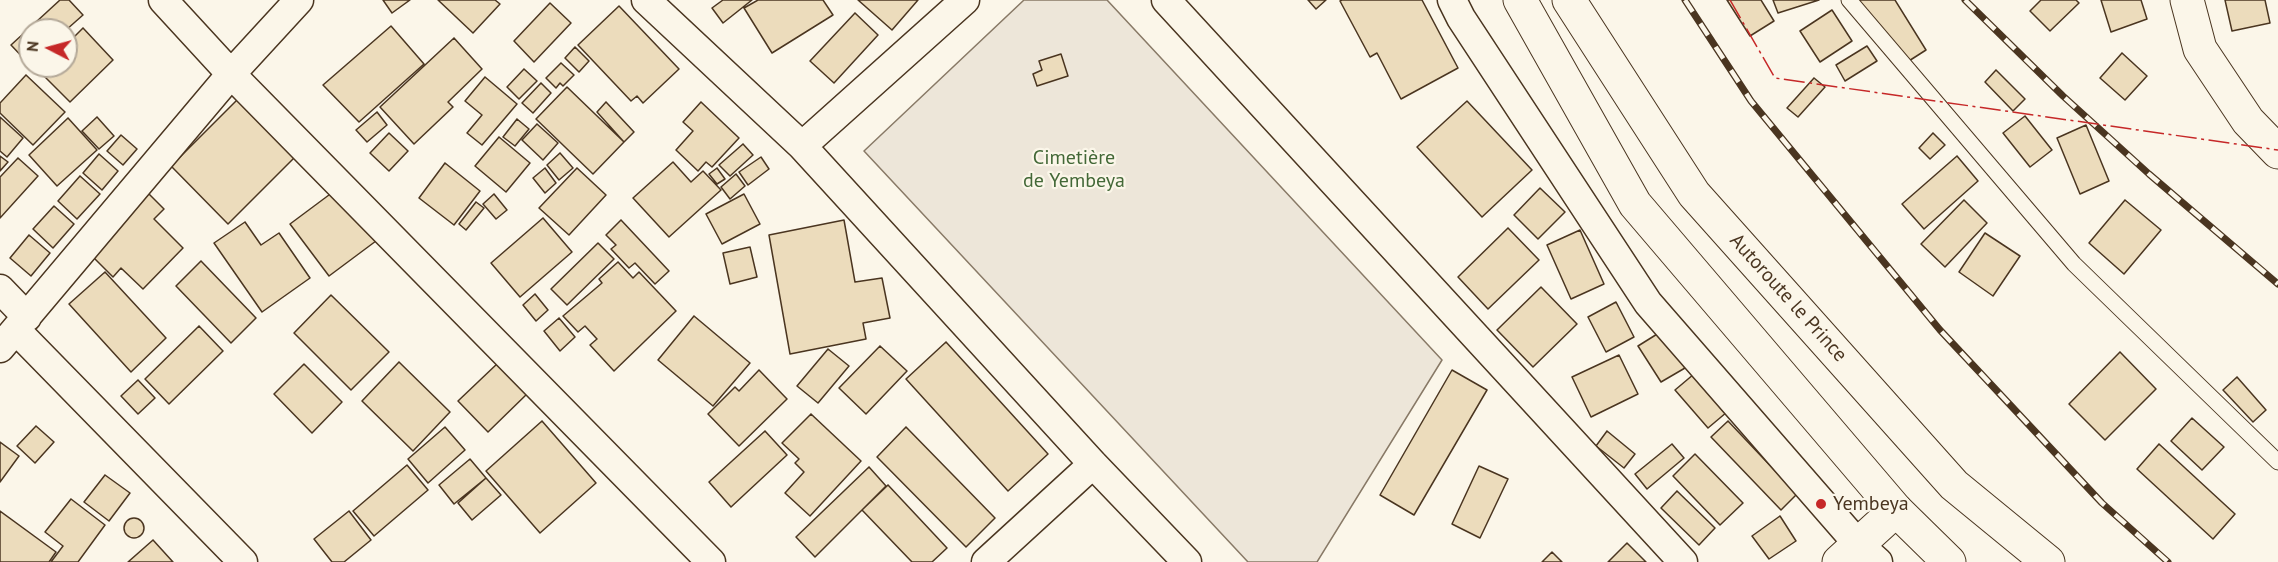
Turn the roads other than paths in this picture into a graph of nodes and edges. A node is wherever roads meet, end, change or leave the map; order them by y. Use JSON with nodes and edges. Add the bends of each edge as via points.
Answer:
{"nodes":[{"id":1,"x":163,"y":0,"type":"edge"},
{"id":2,"x":299,"y":0,"type":"edge"},
{"id":3,"x":645,"y":0,"type":"edge"},
{"id":4,"x":965,"y":0,"type":"edge"},
{"id":5,"x":1166,"y":0,"type":"edge"},
{"id":6,"x":1452,"y":0,"type":"edge"},
{"id":7,"x":1520,"y":0,"type":"edge"},
{"id":8,"x":1569,"y":0,"type":"edge"},
{"id":9,"x":1849,"y":0,"type":"edge"},
{"id":10,"x":2187,"y":0,"type":"edge"},
{"id":11,"x":231,"y":74,"type":"junction"},
{"id":12,"x":802,"y":146,"type":"junction"},
{"id":13,"x":2278,"y":152,"type":"edge"},
{"id":14,"x":0,"y":289,"type":"edge"},
{"id":15,"x":14,"y":332,"type":"edge"},
{"id":16,"x":2278,"y":462,"type":"edge"},
{"id":17,"x":1093,"y":464,"type":"junction"},
{"id":18,"x":1896,"y":510,"type":"junction"},
{"id":19,"x":1858,"y":556,"type":"edge"},
{"id":20,"x":243,"y":562,"type":"edge"},
{"id":21,"x":711,"y":562,"type":"edge"},
{"id":22,"x":986,"y":562,"type":"edge"},
{"id":23,"x":1187,"y":562,"type":"edge"},
{"id":24,"x":1683,"y":562,"type":"edge"},
{"id":25,"x":1949,"y":562,"type":"edge"},
{"id":26,"x":2048,"y":562,"type":"edge"}],
"edges":[{"from":1,"to":11,"type":"street"},
{"from":2,"to":11,"type":"street"},
{"from":3,"to":12,"type":"street"},
{"from":4,"to":12,"type":"street"},
{"from":5,"to":24,"type":"street"},
{"from":6,"to":19,"type":"street","via":[[1648,303]]},
{"from":7,"to":18,"type":"main road","via":[[1635,204]]},
{"from":8,"to":26,"type":"main road","name":"Autoroute le Prince","via":[[1694,194],[1954,485]]},
{"from":9,"to":16,"type":"lane","via":[[2074,264]]},
{"from":10,"to":13,"type":"main road","via":[[2200,49],[2248,121]]},
{"from":11,"to":15,"type":"street"},
{"from":11,"to":21,"type":"street"},
{"from":12,"to":17,"type":"street"},
{"from":14,"to":15,"type":"street"},
{"from":15,"to":20,"type":"street"},
{"from":17,"to":22,"type":"street"},
{"from":17,"to":23,"type":"street"},
{"from":18,"to":19,"type":"main road"},
{"from":18,"to":25,"type":"main road"}]}
